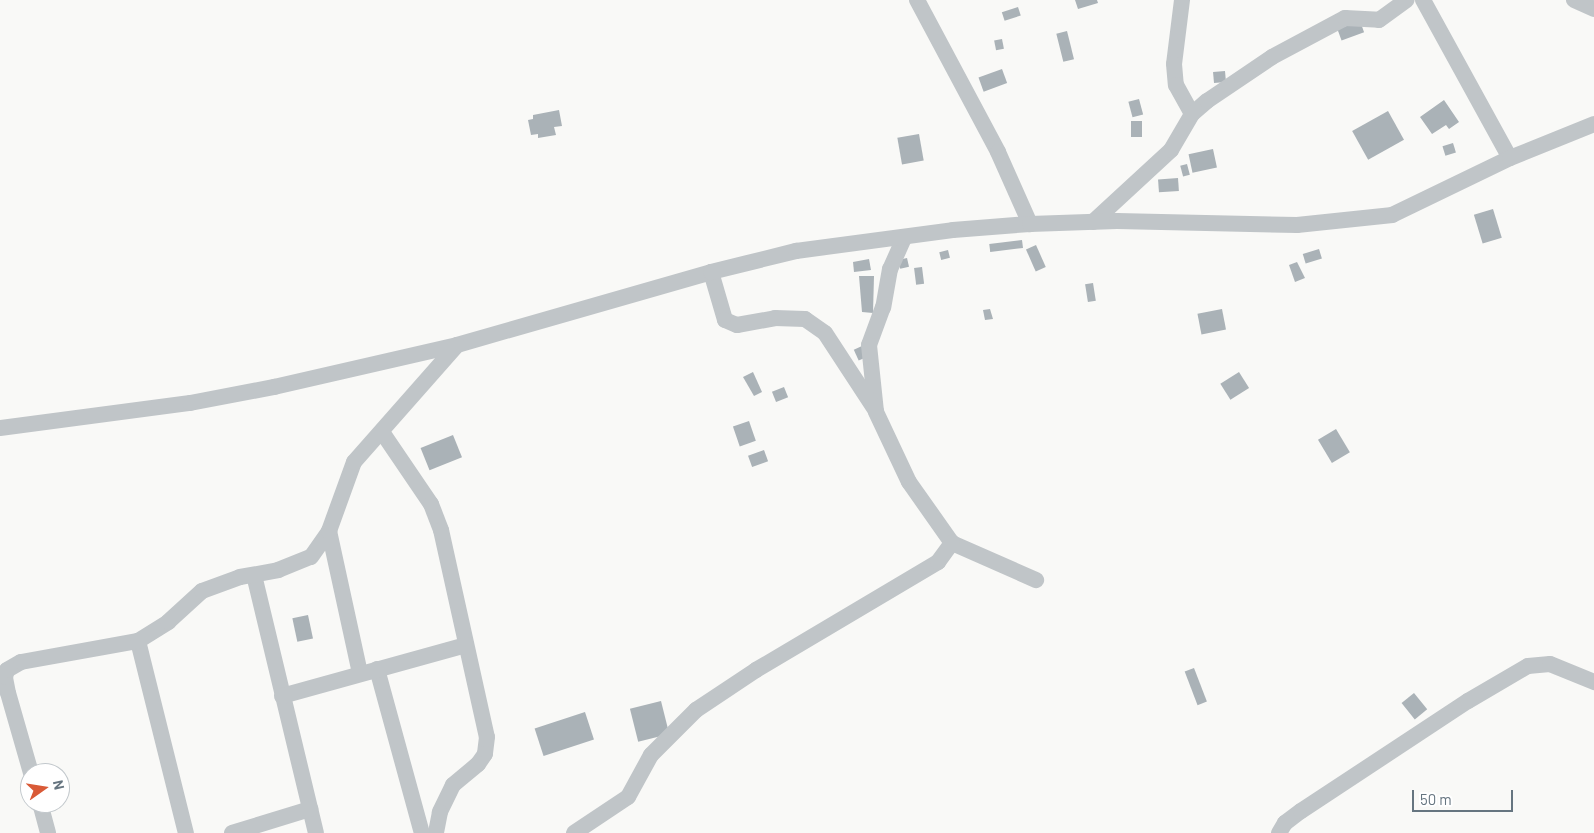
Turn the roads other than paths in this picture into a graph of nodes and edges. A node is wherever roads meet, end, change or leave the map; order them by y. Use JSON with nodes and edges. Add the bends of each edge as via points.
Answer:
{"nodes":[{"id":1,"x":917,"y":0,"type":"edge"},
{"id":2,"x":1182,"y":0,"type":"edge"},
{"id":3,"x":1407,"y":0,"type":"edge"},
{"id":4,"x":1424,"y":0,"type":"edge"},
{"id":5,"x":1574,"y":0,"type":"edge"},
{"id":6,"x":1594,"y":9,"type":"edge"},
{"id":7,"x":1192,"y":114,"type":"junction"},
{"id":8,"x":1594,"y":124,"type":"edge"},
{"id":9,"x":1510,"y":158,"type":"junction"},
{"id":10,"x":1093,"y":222,"type":"junction"},
{"id":11,"x":1030,"y":224,"type":"junction"},
{"id":12,"x":904,"y":238,"type":"junction"},
{"id":13,"x":711,"y":272,"type":"junction"},
{"id":14,"x":457,"y":345,"type":"junction"},
{"id":15,"x":876,"y":412,"type":"junction"},
{"id":16,"x":0,"y":428,"type":"edge"},
{"id":17,"x":382,"y":432,"type":"junction"},
{"id":18,"x":329,"y":532,"type":"junction"},
{"id":19,"x":952,"y":543,"type":"junction"},
{"id":20,"x":254,"y":575,"type":"junction"},
{"id":21,"x":1036,"y":580,"type":"dead end"},
{"id":22,"x":138,"y":641,"type":"junction"},
{"id":23,"x":466,"y":645,"type":"junction"},
{"id":24,"x":377,"y":669,"type":"junction"},
{"id":25,"x":360,"y":674,"type":"junction"},
{"id":26,"x":1594,"y":682,"type":"edge"},
{"id":27,"x":282,"y":696,"type":"junction"},
{"id":28,"x":28,"y":763,"type":"edge"},
{"id":29,"x":310,"y":809,"type":"junction"},
{"id":30,"x":43,"y":813,"type":"edge"},
{"id":31,"x":48,"y":833,"type":"edge"},
{"id":32,"x":186,"y":833,"type":"edge"},
{"id":33,"x":232,"y":833,"type":"edge"},
{"id":34,"x":316,"y":833,"type":"edge"},
{"id":35,"x":422,"y":833,"type":"edge"},
{"id":36,"x":436,"y":833,"type":"edge"},
{"id":37,"x":574,"y":833,"type":"edge"},
{"id":38,"x":1279,"y":833,"type":"edge"}],
"edges":[{"from":1,"to":11,"type":"street","via":[[998,152]]},
{"from":2,"to":7,"type":"street","via":[[1174,64],[1176,85]]},
{"from":3,"to":7,"type":"street","via":[[1379,20],[1345,18],[1272,57]]},
{"from":4,"to":9,"type":"street"},
{"from":5,"to":6,"type":"street"},
{"from":7,"to":10,"type":"street","via":[[1171,150]]},
{"from":8,"to":9,"type":"street"},
{"from":9,"to":10,"type":"street","via":[[1392,215],[1297,225]]},
{"from":10,"to":11,"type":"street"},
{"from":11,"to":12,"type":"street"},
{"from":12,"to":13,"type":"street","via":[[796,251]]},
{"from":12,"to":15,"type":"street","via":[[890,269],[883,306],[869,345]]},
{"from":13,"to":14,"type":"street"},
{"from":13,"to":15,"type":"street","via":[[725,320],[737,325],[775,318],[805,319],[826,333]]},
{"from":14,"to":16,"type":"street","via":[[190,403]]},
{"from":14,"to":17,"type":"street","via":[[398,409]]},
{"from":15,"to":19,"type":"street","via":[[909,482]]},
{"from":17,"to":18,"type":"street","via":[[354,462]]},
{"from":17,"to":23,"type":"street","via":[[431,504],[441,530]]},
{"from":18,"to":20,"type":"street","via":[[310,557],[278,570]]},
{"from":18,"to":25,"type":"street"},
{"from":19,"to":21,"type":"street"},
{"from":19,"to":37,"type":"street","via":[[938,562],[756,670],[696,710],[651,755],[628,797]]},
{"from":20,"to":22,"type":"street","via":[[202,591],[168,622]]},
{"from":20,"to":27,"type":"street"},
{"from":22,"to":28,"type":"street","via":[[21,662],[7,670],[8,694]]},
{"from":22,"to":32,"type":"street"},
{"from":23,"to":24,"type":"street"},
{"from":23,"to":36,"type":"street","via":[[488,737],[485,754],[478,764],[453,785],[440,812]]},
{"from":24,"to":25,"type":"street"},
{"from":24,"to":35,"type":"street"},
{"from":25,"to":27,"type":"street"},
{"from":26,"to":38,"type":"street","via":[[1550,664],[1528,666],[1468,701],[1302,811]]},
{"from":27,"to":29,"type":"street"},
{"from":29,"to":33,"type":"street"},
{"from":29,"to":34,"type":"street"},
{"from":30,"to":31,"type":"street"}]}
